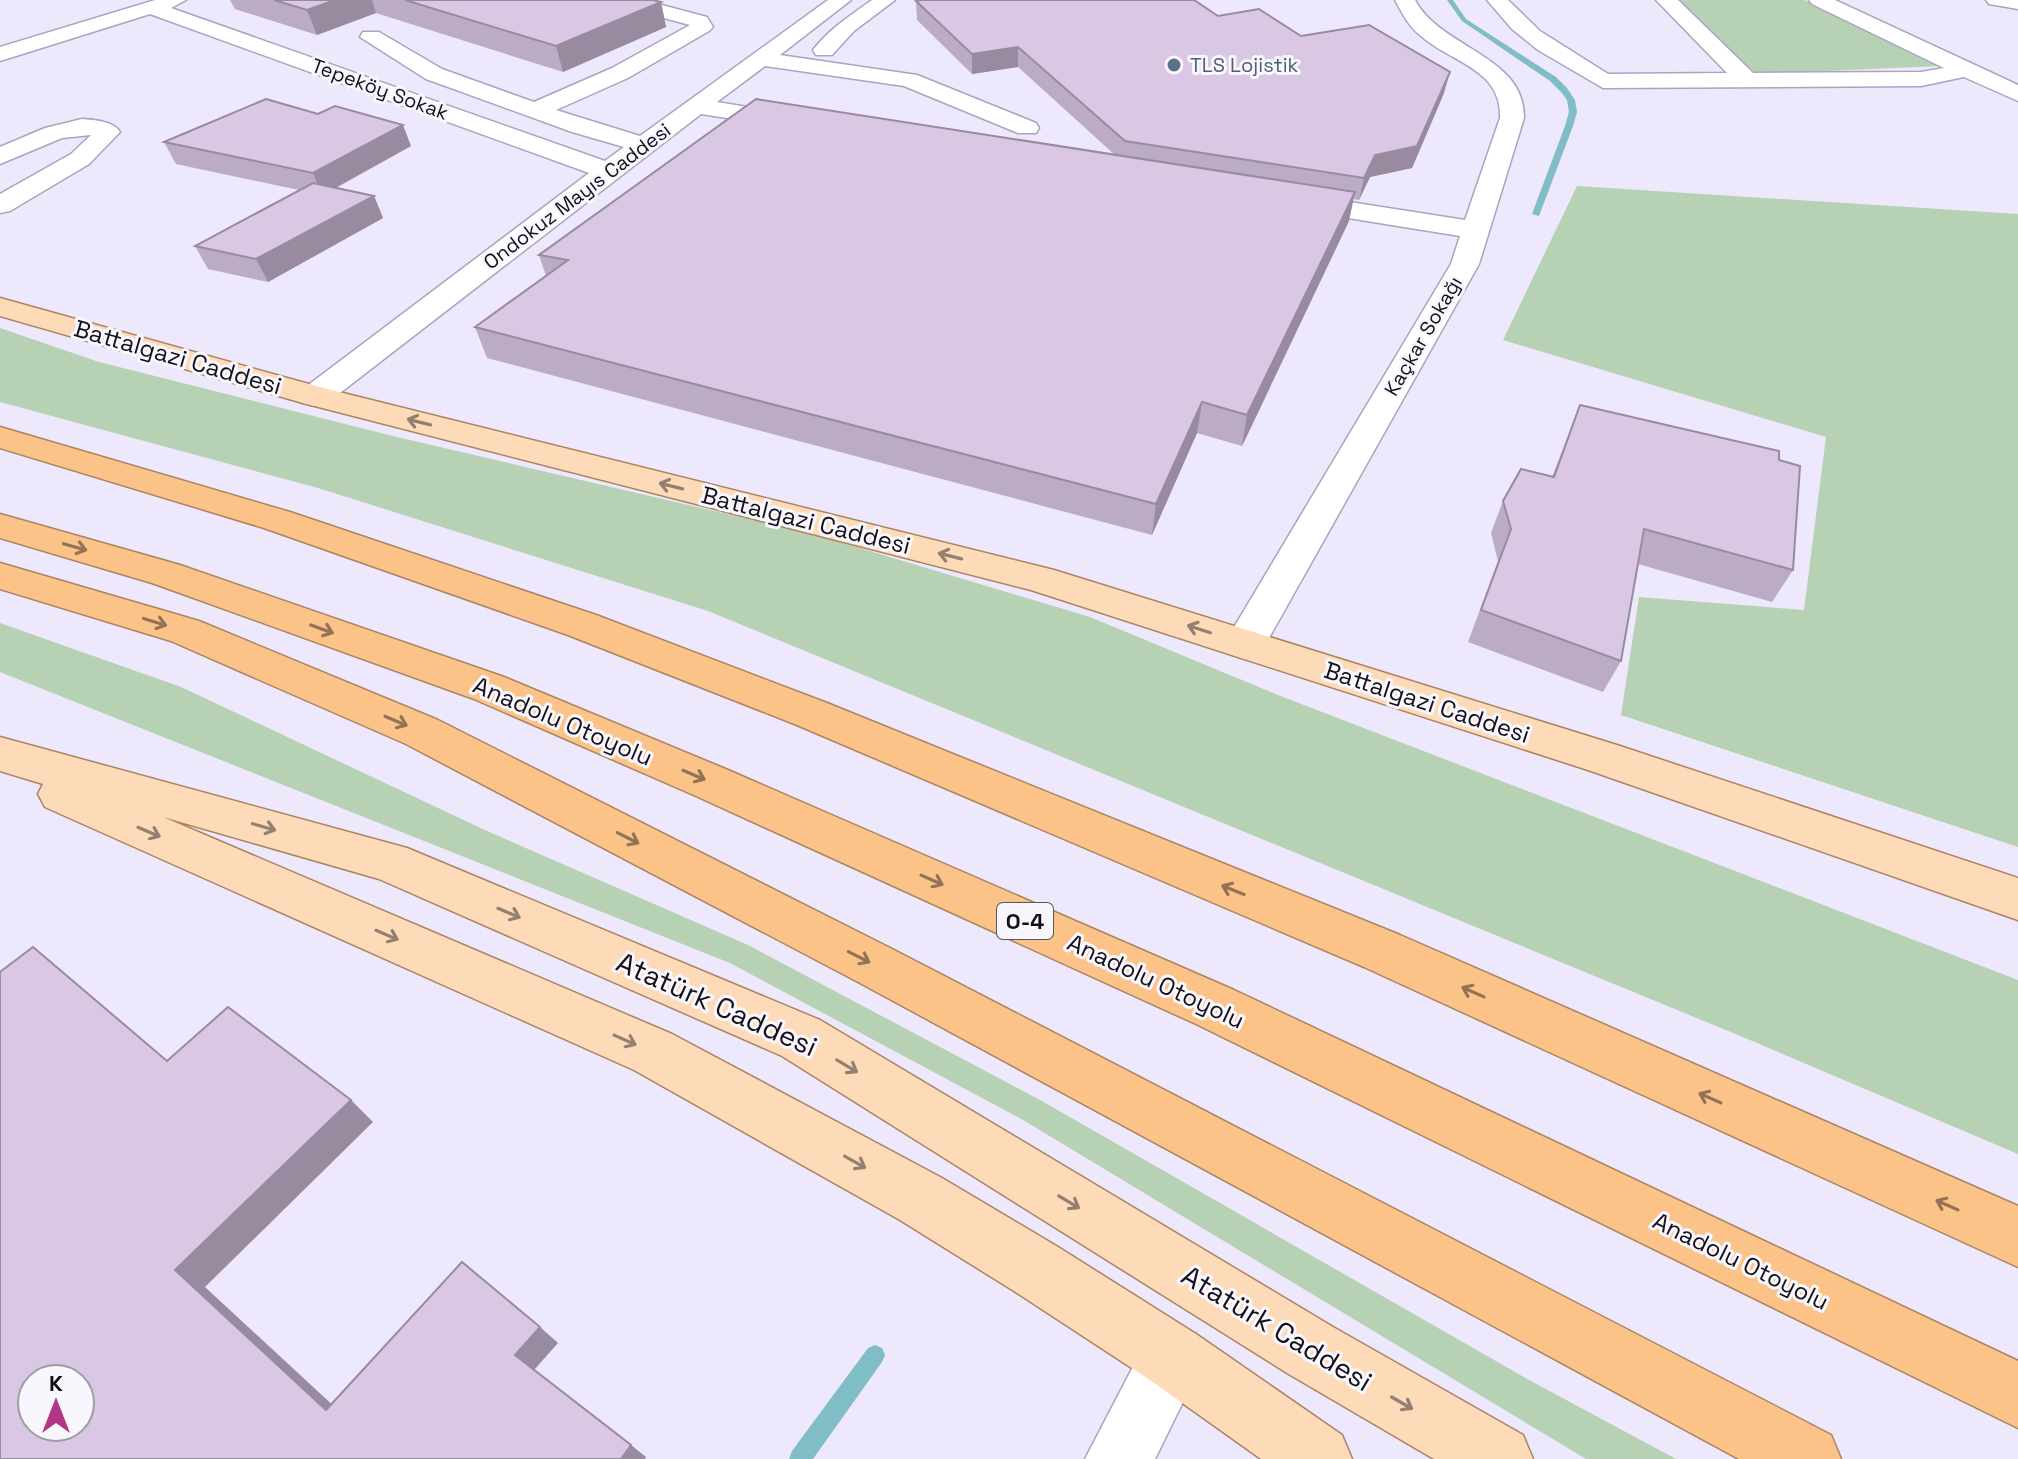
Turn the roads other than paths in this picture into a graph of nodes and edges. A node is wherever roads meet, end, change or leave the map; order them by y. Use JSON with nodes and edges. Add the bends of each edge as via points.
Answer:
{"nodes":[{"id":1,"x":176,"y":0,"type":"edge"},
{"id":2,"x":619,"y":0,"type":"edge"},
{"id":3,"x":841,"y":0,"type":"edge"},
{"id":4,"x":885,"y":0,"type":"edge"},
{"id":5,"x":1405,"y":0,"type":"edge"},
{"id":6,"x":1497,"y":0,"type":"edge"},
{"id":7,"x":1666,"y":0,"type":"edge"},
{"id":8,"x":1819,"y":0,"type":"edge"},
{"id":9,"x":1844,"y":0,"type":"edge"},
{"id":10,"x":1996,"y":0,"type":"edge"},
{"id":11,"x":2018,"y":3,"type":"edge"},
{"id":12,"x":152,"y":8,"type":"junction"},
{"id":13,"x":371,"y":37,"type":"dead end"},
{"id":14,"x":0,"y":54,"type":"edge"},
{"id":15,"x":761,"y":59,"type":"junction"},
{"id":16,"x":809,"y":66,"type":"junction"},
{"id":17,"x":1992,"y":66,"type":"junction"},
{"id":18,"x":2018,"y":66,"type":"edge"},
{"id":19,"x":1967,"y":70,"type":"junction"},
{"id":20,"x":2018,"y":79,"type":"edge"},
{"id":21,"x":1747,"y":80,"type":"junction"},
{"id":22,"x":2018,"y":94,"type":"edge"},
{"id":23,"x":697,"y":106,"type":"junction"},
{"id":24,"x":536,"y":110,"type":"junction"},
{"id":25,"x":822,"y":126,"type":"edge"},
{"id":26,"x":1027,"y":128,"type":"dead end"},
{"id":27,"x":644,"y":145,"type":"junction"},
{"id":28,"x":0,"y":156,"type":"edge"},
{"id":29,"x":608,"y":171,"type":"junction"},
{"id":30,"x":1274,"y":198,"type":"edge"},
{"id":31,"x":0,"y":205,"type":"edge"},
{"id":32,"x":1476,"y":230,"type":"junction"},
{"id":33,"x":0,"y":307,"type":"edge"},
{"id":34,"x":315,"y":396,"type":"junction"},
{"id":35,"x":0,"y":437,"type":"edge"},
{"id":36,"x":0,"y":526,"type":"edge"},
{"id":37,"x":0,"y":576,"type":"edge"},
{"id":38,"x":1245,"y":644,"type":"junction"},
{"id":39,"x":0,"y":754,"type":"edge"},
{"id":40,"x":1604,"y":758,"type":"junction"},
{"id":41,"x":0,"y":768,"type":"edge"},
{"id":42,"x":2018,"y":899,"type":"edge"},
{"id":43,"x":2018,"y":928,"type":"edge"},
{"id":44,"x":2018,"y":1237,"type":"edge"},
{"id":45,"x":1173,"y":1357,"type":"junction"},
{"id":46,"x":2018,"y":1395,"type":"edge"},
{"id":47,"x":1119,"y":1459,"type":"edge"},
{"id":48,"x":1318,"y":1459,"type":"edge"},
{"id":49,"x":1499,"y":1459,"type":"edge"},
{"id":50,"x":1807,"y":1459,"type":"edge"}],
"edges":[{"from":1,"to":12,"type":"street"},
{"from":2,"to":24,"type":"street","via":[[700,21],[702,27],[620,73]]},
{"from":3,"to":15,"type":"street","name":"Ondokuz Mayıs Caddesi"},
{"from":4,"to":16,"type":"street","via":[[847,27]]},
{"from":5,"to":32,"type":"street","name":"Kaçkar Sokağı","via":[[1413,18],[1436,39],[1491,72],[1513,99],[1512,118]]},
{"from":6,"to":21,"type":"street","via":[[1515,23],[1603,81]]},
{"from":7,"to":21,"type":"street"},
{"from":8,"to":19,"type":"street"},
{"from":9,"to":17,"type":"street"},
{"from":10,"to":11,"type":"street"},
{"from":12,"to":14,"type":"street"},
{"from":12,"to":29,"type":"street","name":"Tepeköy Sokak"},
{"from":13,"to":24,"type":"street","via":[[434,74]]},
{"from":15,"to":16,"type":"street"},
{"from":15,"to":23,"type":"street","name":"Ondokuz Mayıs Caddesi"},
{"from":16,"to":26,"type":"street","via":[[909,80]]},
{"from":17,"to":18,"type":"street"},
{"from":17,"to":20,"type":"street"},
{"from":19,"to":21,"type":"street","via":[[1921,79]]},
{"from":19,"to":22,"type":"street"},
{"from":23,"to":25,"type":"street"},
{"from":23,"to":27,"type":"street","name":"Ondokuz Mayıs Caddesi"},
{"from":24,"to":27,"type":"street"},
{"from":27,"to":29,"type":"street","name":"Ondokuz Mayıs Caddesi"},
{"from":28,"to":31,"type":"street","via":[[76,127],[95,125],[108,132],[80,159]]},
{"from":29,"to":34,"type":"street","name":"Ondokuz Mayıs Caddesi"},
{"from":30,"to":32,"type":"street"},
{"from":32,"to":38,"type":"street","name":"Kaçkar Sokağı","via":[[1465,264]]},
{"from":33,"to":34,"type":"main road","name":"Battalgazi Caddesi"},
{"from":38,"to":34,"type":"main road","name":"Battalgazi Caddesi","one_way":true,"via":[[1040,579]]},
{"from":44,"to":35,"type":"highway","one_way":true,"via":[[1382,951],[812,714],[582,625],[277,520]]},
{"from":36,"to":46,"type":"highway","name":"Anadolu Otoyolu","number":"O-4","one_way":true,"via":[[166,574],[489,688],[698,777],[1215,1007]]},
{"from":37,"to":50,"type":"highway","one_way":true,"via":[[185,631],[422,732]]},
{"from":38,"to":40,"type":"main road","name":"Battalgazi Caddesi"},
{"from":39,"to":49,"type":"main road","name":"Atatürk Caddesi","one_way":true,"via":[[390,862],[801,1038],[1310,1350]]},
{"from":40,"to":42,"type":"main road","name":"Battalgazi Caddesi"},
{"from":40,"to":43,"type":"main road","name":"Battalgazi Caddesi"},
{"from":41,"to":45,"type":"main road","one_way":true,"via":[[653,1052],[921,1199]]},
{"from":45,"to":47,"type":"street"},
{"from":45,"to":48,"type":"main road"}]}
